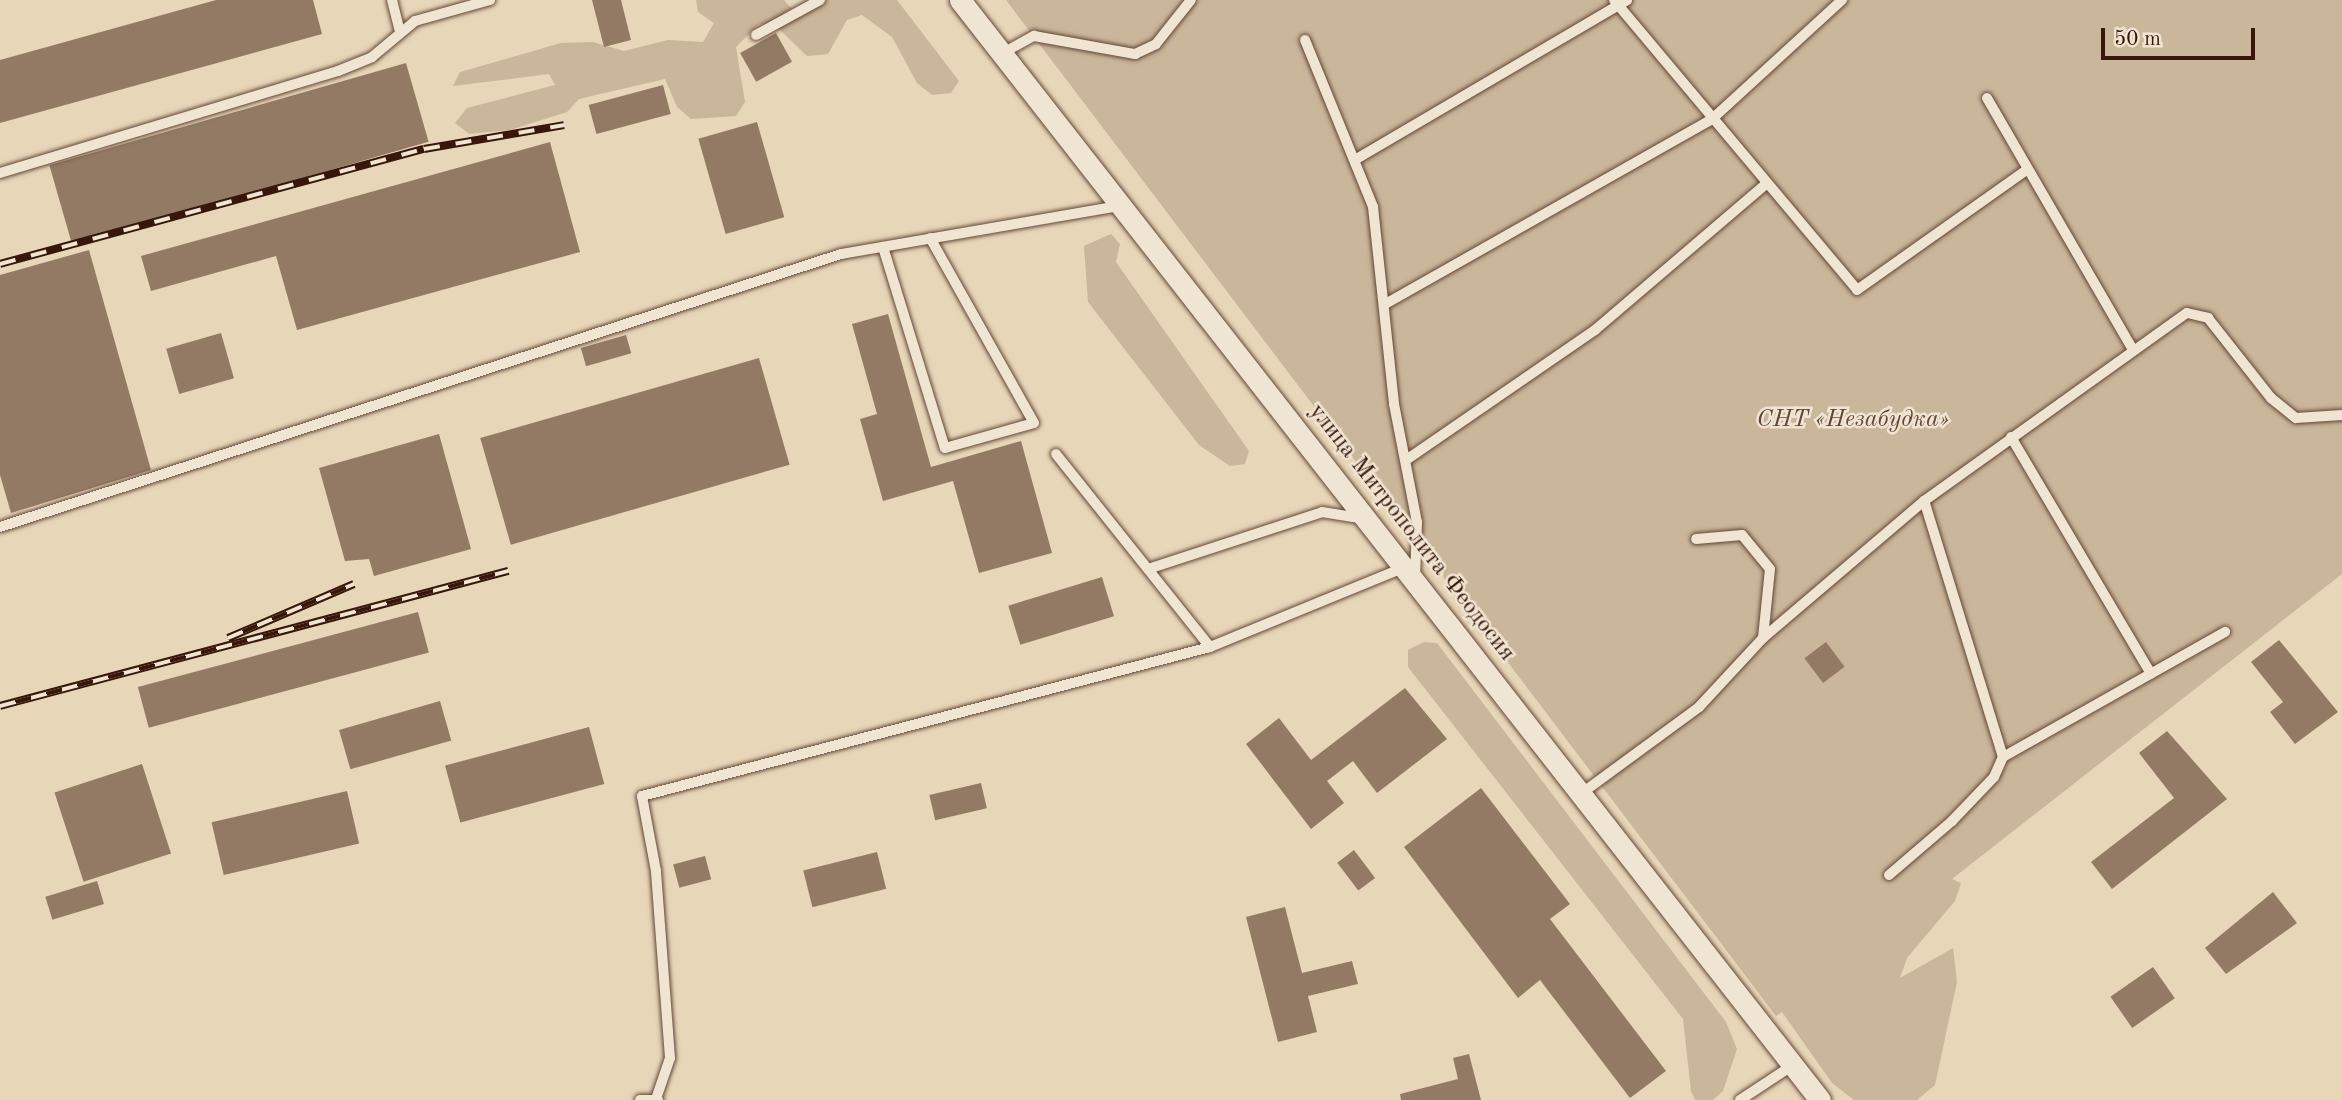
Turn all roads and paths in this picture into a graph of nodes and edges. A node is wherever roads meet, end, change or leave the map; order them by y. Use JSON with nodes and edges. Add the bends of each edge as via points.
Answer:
{"nodes":[{"id":1,"x":391,"y":0,"type":"edge"},
{"id":2,"x":490,"y":0,"type":"edge"},
{"id":3,"x":820,"y":0,"type":"edge"},
{"id":4,"x":960,"y":0,"type":"edge"},
{"id":5,"x":1191,"y":0,"type":"edge"},
{"id":6,"x":1842,"y":0,"type":"edge"},
{"id":7,"x":1620,"y":2,"type":"edge"},
{"id":8,"x":400,"y":30,"type":"junction"},
{"id":9,"x":756,"y":35,"type":"dead end"},
{"id":10,"x":1305,"y":40,"type":"dead end"},
{"id":11,"x":1001,"y":54,"type":"junction"},
{"id":12,"x":1987,"y":98,"type":"dead end"},
{"id":13,"x":1712,"y":120,"type":"junction"},
{"id":14,"x":1358,"y":158,"type":"junction"},
{"id":15,"x":2028,"y":169,"type":"junction"},
{"id":16,"x":0,"y":173,"type":"edge"},
{"id":17,"x":1766,"y":184,"type":"junction"},
{"id":18,"x":1119,"y":206,"type":"junction"},
{"id":19,"x":930,"y":238,"type":"junction"},
{"id":20,"x":883,"y":247,"type":"junction"},
{"id":21,"x":1387,"y":303,"type":"junction"},
{"id":22,"x":2132,"y":348,"type":"junction"},
{"id":23,"x":2342,"y":415,"type":"edge"},
{"id":24,"x":2011,"y":437,"type":"junction"},
{"id":25,"x":1056,"y":454,"type":"dead end"},
{"id":26,"x":1406,"y":460,"type":"junction"},
{"id":27,"x":1924,"y":501,"type":"junction"},
{"id":28,"x":1368,"y":520,"type":"junction"},
{"id":29,"x":0,"y":527,"type":"edge"},
{"id":30,"x":1696,"y":539,"type":"dead end"},
{"id":31,"x":1148,"y":569,"type":"junction"},
{"id":32,"x":1410,"y":573,"type":"junction"},
{"id":33,"x":2225,"y":632,"type":"dead end"},
{"id":34,"x":1763,"y":638,"type":"junction"},
{"id":35,"x":1210,"y":647,"type":"junction"},
{"id":36,"x":2151,"y":674,"type":"junction"},
{"id":37,"x":2003,"y":757,"type":"junction"},
{"id":38,"x":1581,"y":793,"type":"junction"},
{"id":39,"x":1889,"y":875,"type":"dead end"},
{"id":40,"x":1793,"y":1065,"type":"junction"},
{"id":41,"x":658,"y":1098,"type":"edge"},
{"id":42,"x":640,"y":1100,"type":"edge"},
{"id":43,"x":1740,"y":1100,"type":"edge"},
{"id":44,"x":1820,"y":1100,"type":"edge"}],
"edges":[{"from":1,"to":8,"type":"lane"},
{"from":2,"to":8,"type":"lane"},
{"from":3,"to":9,"type":"lane"},
{"from":4,"to":11,"type":"street","name":"улица Митрополита Феодосия"},
{"from":5,"to":11,"type":"lane","via":[[1156,44],[1135,54],[1034,36]]},
{"from":6,"to":13,"type":"lane"},
{"from":7,"to":13,"type":"lane"},
{"from":7,"to":14,"type":"lane"},
{"from":8,"to":16,"type":"lane","via":[[373,57],[338,71]]},
{"from":10,"to":14,"type":"lane"},
{"from":11,"to":18,"type":"street","name":"улица Митрополита Феодосия"},
{"from":12,"to":15,"type":"lane"},
{"from":13,"to":17,"type":"lane"},
{"from":13,"to":21,"type":"lane"},
{"from":14,"to":21,"type":"lane","via":[[1373,207]]},
{"from":15,"to":17,"type":"lane","via":[[1857,290]]},
{"from":15,"to":22,"type":"lane"},
{"from":17,"to":26,"type":"lane","via":[[1595,330]]},
{"from":18,"to":19,"type":"lane"},
{"from":18,"to":28,"type":"street","name":"улица Митрополита Феодосия"},
{"from":19,"to":20,"type":"lane"},
{"from":19,"to":20,"type":"lane","via":[[1034,423],[945,448]]},
{"from":20,"to":29,"type":"lane","via":[[841,254]]},
{"from":21,"to":26,"type":"lane","via":[[1394,404]]},
{"from":22,"to":23,"type":"lane","via":[[2187,313],[2208,318],[2271,398],[2296,418]]},
{"from":22,"to":24,"type":"lane"},
{"from":24,"to":27,"type":"lane"},
{"from":24,"to":36,"type":"lane"},
{"from":25,"to":31,"type":"lane"},
{"from":26,"to":32,"type":"lane","via":[[1417,522]]},
{"from":27,"to":34,"type":"lane"},
{"from":27,"to":37,"type":"lane"},
{"from":28,"to":31,"type":"lane","via":[[1322,512]]},
{"from":28,"to":32,"type":"street","name":"улица Митрополита Феодосия"},
{"from":30,"to":34,"type":"lane","via":[[1742,536],[1770,569]]},
{"from":31,"to":35,"type":"lane"},
{"from":32,"to":35,"type":"lane"},
{"from":32,"to":38,"type":"street","name":"улица Митрополита Феодосия"},
{"from":33,"to":36,"type":"lane"},
{"from":34,"to":38,"type":"lane","via":[[1699,707]]},
{"from":35,"to":41,"type":"lane","via":[[642,796],[656,871],[670,1058]]},
{"from":36,"to":37,"type":"lane"},
{"from":37,"to":39,"type":"lane","via":[[1994,776],[1952,821]]},
{"from":38,"to":40,"type":"street","name":"улица Митрополита Феодосия"},
{"from":40,"to":43,"type":"lane"},
{"from":40,"to":44,"type":"street","name":"улица Митрополита Феодосия"},
{"from":41,"to":42,"type":"lane"}]}
